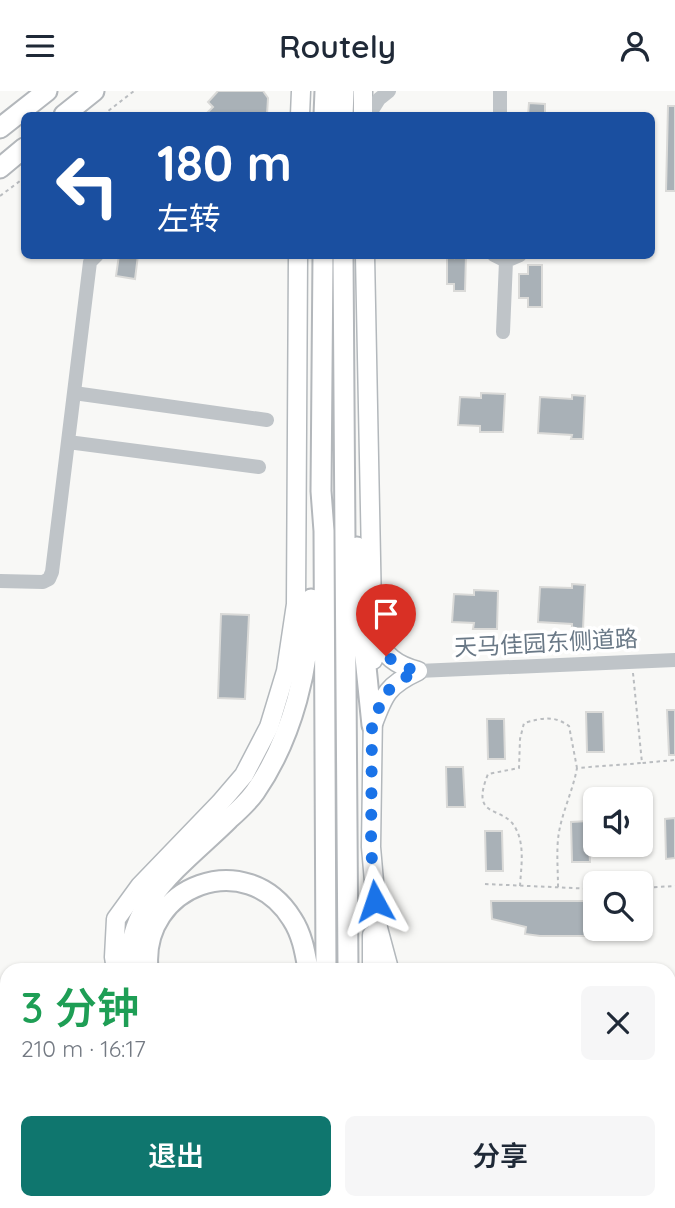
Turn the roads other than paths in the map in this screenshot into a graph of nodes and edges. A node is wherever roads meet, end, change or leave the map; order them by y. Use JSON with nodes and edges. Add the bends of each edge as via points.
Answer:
{"nodes":[{"id":1,"x":47,"y":91,"type":"edge"},
{"id":2,"x":94,"y":91,"type":"edge"},
{"id":3,"x":301,"y":91,"type":"edge"},
{"id":4,"x":325,"y":91,"type":"edge"},
{"id":5,"x":344,"y":91,"type":"edge"},
{"id":6,"x":363,"y":91,"type":"edge"},
{"id":7,"x":389,"y":91,"type":"edge"},
{"id":8,"x":500,"y":91,"type":"edge"},
{"id":9,"x":68,"y":112,"type":"edge"},
{"id":10,"x":300,"y":112,"type":"edge"},
{"id":11,"x":324,"y":112,"type":"edge"},
{"id":12,"x":343,"y":112,"type":"edge"},
{"id":13,"x":366,"y":112,"type":"edge"},
{"id":14,"x":368,"y":112,"type":"edge"},
{"id":15,"x":500,"y":112,"type":"edge"},
{"id":16,"x":0,"y":128,"type":"edge"},
{"id":17,"x":21,"y":150,"type":"edge"},
{"id":18,"x":0,"y":168,"type":"edge"},
{"id":19,"x":93,"y":259,"type":"edge"},
{"id":20,"x":298,"y":259,"type":"edge"},
{"id":21,"x":323,"y":259,"type":"edge"},
{"id":22,"x":343,"y":259,"type":"edge"},
{"id":23,"x":343,"y":259,"type":"edge"},
{"id":24,"x":365,"y":259,"type":"edge"},
{"id":25,"x":507,"y":259,"type":"edge"},
{"id":26,"x":503,"y":332,"type":"dead end"},
{"id":27,"x":74,"y":393,"type":"junction"},
{"id":28,"x":267,"y":421,"type":"dead end"},
{"id":29,"x":68,"y":442,"type":"junction"},
{"id":30,"x":259,"y":467,"type":"dead end"},
{"id":31,"x":318,"y":531,"type":"junction"},
{"id":32,"x":0,"y":581,"type":"edge"},
{"id":33,"x":296,"y":583,"type":"junction"},
{"id":34,"x":367,"y":632,"type":"junction"},
{"id":35,"x":675,"y":660,"type":"edge"},
{"id":36,"x":418,"y":671,"type":"junction"},
{"id":37,"x":300,"y":682,"type":"junction"},
{"id":38,"x":372,"y":725,"type":"junction"},
{"id":39,"x":371,"y":847,"type":"junction"},
{"id":40,"x":115,"y":963,"type":"edge"},
{"id":41,"x":130,"y":963,"type":"edge"},
{"id":42,"x":148,"y":963,"type":"edge"},
{"id":43,"x":307,"y":963,"type":"edge"},
{"id":44,"x":326,"y":963,"type":"edge"},
{"id":45,"x":348,"y":963,"type":"edge"},
{"id":46,"x":372,"y":963,"type":"edge"},
{"id":47,"x":387,"y":963,"type":"edge"}],
"edges":[{"from":1,"to":16,"type":"highway"},
{"from":2,"to":9,"type":"highway"},
{"from":3,"to":10,"type":"main road"},
{"from":4,"to":11,"type":"highway"},
{"from":5,"to":12,"type":"highway"},
{"from":6,"to":13,"type":"main road"},
{"from":7,"to":14,"type":"street"},
{"from":8,"to":15,"type":"street"},
{"from":17,"to":18,"type":"highway"},
{"from":19,"to":27,"type":"street"},
{"from":20,"to":33,"type":"main road"},
{"from":21,"to":31,"type":"highway"},
{"from":22,"to":45,"type":"highway"},
{"from":23,"to":34,"type":"highway"},
{"from":24,"to":34,"type":"main road","via":[[371,501]]},
{"from":25,"to":26,"type":"street"},
{"from":27,"to":28,"type":"street"},
{"from":27,"to":29,"type":"street"},
{"from":29,"to":30,"type":"street"},
{"from":29,"to":32,"type":"street","via":[[49,579]]},
{"from":31,"to":37,"type":"highway"},
{"from":31,"to":44,"type":"highway"},
{"from":33,"to":37,"type":"main road"},
{"from":33,"to":40,"type":"main road","via":[[286,671],[270,727],[244,775],[140,886],[116,919]]},
{"from":34,"to":36,"type":"main road","via":[[394,663]]},
{"from":34,"to":38,"type":"highway"},
{"from":35,"to":36,"type":"street","name":"天马佳园东侧道路"},
{"from":36,"to":38,"type":"main road","via":[[385,693]]},
{"from":37,"to":41,"type":"highway","via":[[274,762],[253,795],[173,870],[147,903],[135,930]]},
{"from":38,"to":39,"type":"main road"},
{"from":39,"to":46,"type":"main road"},
{"from":39,"to":47,"type":"main road","via":[[378,928]]},
{"from":42,"to":43,"type":"highway","via":[[148,944],[165,908],[192,888],[230,880],[256,887],[282,906],[292,917]]}]}
